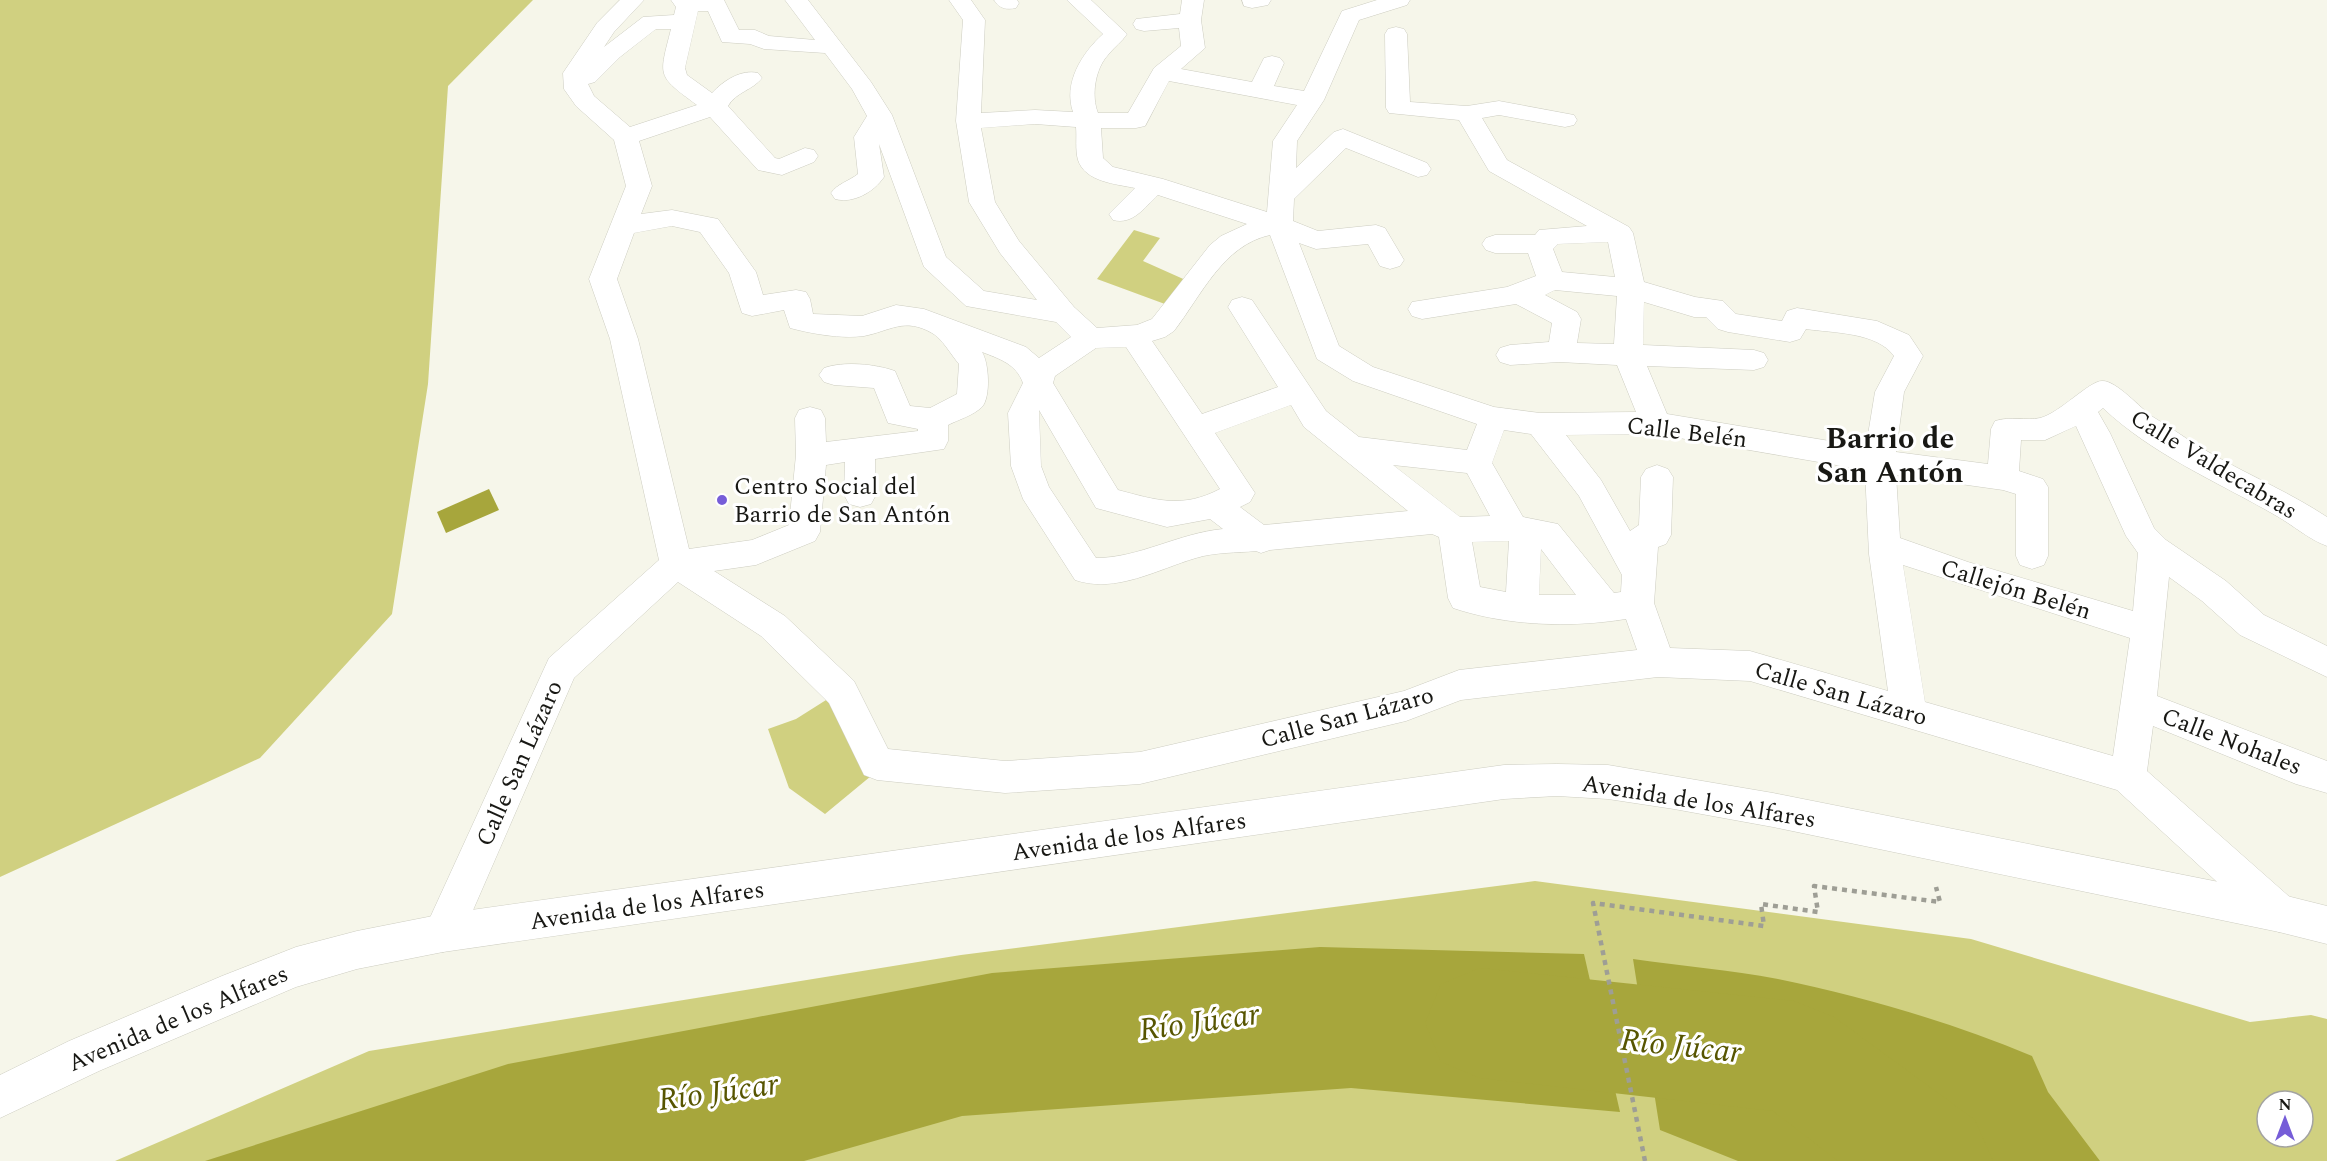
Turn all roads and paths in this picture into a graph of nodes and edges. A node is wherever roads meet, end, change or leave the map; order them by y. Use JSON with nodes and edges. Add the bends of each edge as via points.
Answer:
{"nodes":[{"id":1,"x":633,"y":0,"type":"edge"},
{"id":2,"x":795,"y":0,"type":"edge"},
{"id":3,"x":960,"y":0,"type":"edge"},
{"id":4,"x":1078,"y":0,"type":"edge"},
{"id":5,"x":1260,"y":0,"type":"edge"},
{"id":6,"x":1399,"y":0,"type":"edge"},
{"id":7,"x":1252,"y":1,"type":"edge"},
{"id":8,"x":1140,"y":2,"type":"dead end"},
{"id":9,"x":685,"y":9,"type":"edge"},
{"id":10,"x":1191,"y":10,"type":"edge"},
{"id":11,"x":1144,"y":24,"type":"junction"},
{"id":12,"x":1116,"y":34,"type":"junction"},
{"id":13,"x":1396,"y":34,"type":"dead end"},
{"id":14,"x":819,"y":47,"type":"dead end"},
{"id":15,"x":1272,"y":63,"type":"dead end"},
{"id":16,"x":1162,"y":73,"type":"junction"},
{"id":17,"x":750,"y":78,"type":"dead end"},
{"id":18,"x":576,"y":89,"type":"junction"},
{"id":19,"x":1260,"y":91,"type":"junction"},
{"id":20,"x":1312,"y":100,"type":"junction"},
{"id":21,"x":715,"y":106,"type":"junction"},
{"id":22,"x":1467,"y":113,"type":"junction"},
{"id":23,"x":880,"y":115,"type":"junction"},
{"id":24,"x":1088,"y":120,"type":"junction"},
{"id":25,"x":1564,"y":120,"type":"dead end"},
{"id":26,"x":968,"y":121,"type":"junction"},
{"id":27,"x":626,"y":137,"type":"junction"},
{"id":28,"x":805,"y":156,"type":"dead end"},
{"id":29,"x":1418,"y":170,"type":"dead end"},
{"id":30,"x":1154,"y":185,"type":"junction"},
{"id":31,"x":844,"y":193,"type":"dead end"},
{"id":32,"x":1281,"y":197,"type":"junction"},
{"id":33,"x":1122,"y":214,"type":"dead end"},
{"id":34,"x":1279,"y":225,"type":"junction"},
{"id":35,"x":622,"y":226,"type":"junction"},
{"id":36,"x":1620,"y":233,"type":"junction"},
{"id":37,"x":1495,"y":244,"type":"dead end"},
{"id":38,"x":1538,"y":244,"type":"junction"},
{"id":39,"x":1390,"y":260,"type":"dead end"},
{"id":40,"x":1551,"y":280,"type":"junction"},
{"id":41,"x":958,"y":283,"type":"junction"},
{"id":42,"x":1631,"y":288,"type":"junction"},
{"id":43,"x":1520,"y":294,"type":"junction"},
{"id":44,"x":1242,"y":307,"type":"dead end"},
{"id":45,"x":1422,"y":309,"type":"dead end"},
{"id":46,"x":1064,"y":314,"type":"junction"},
{"id":47,"x":934,"y":323,"type":"junction"},
{"id":48,"x":1134,"y":336,"type":"junction"},
{"id":49,"x":1090,"y":338,"type":"junction"},
{"id":50,"x":1327,"y":352,"type":"junction"},
{"id":51,"x":1559,"y":352,"type":"junction"},
{"id":52,"x":1510,"y":355,"type":"dead end"},
{"id":53,"x":1628,"y":356,"type":"junction"},
{"id":54,"x":1754,"y":360,"type":"dead end"},
{"id":55,"x":1279,"y":367,"type":"junction"},
{"id":56,"x":834,"y":375,"type":"dead end"},
{"id":57,"x":1038,"y":383,"type":"junction"},
{"id":58,"x":1298,"y":391,"type":"junction"},
{"id":59,"x":2092,"y":400,"type":"junction"},
{"id":60,"x":1494,"y":417,"type":"junction"},
{"id":61,"x":810,"y":418,"type":"dead end"},
{"id":62,"x":933,"y":420,"type":"junction"},
{"id":63,"x":1656,"y":423,"type":"junction"},
{"id":64,"x":1540,"y":424,"type":"junction"},
{"id":65,"x":1197,"y":428,"type":"junction"},
{"id":66,"x":1351,"y":448,"type":"junction"},
{"id":67,"x":860,"y":449,"type":"junction"},
{"id":68,"x":811,"y":454,"type":"junction"},
{"id":69,"x":1879,"y":462,"type":"junction"},
{"id":70,"x":1477,"y":463,"type":"junction"},
{"id":71,"x":1657,"y":477,"type":"dead end"},
{"id":72,"x":2003,"y":478,"type":"junction"},
{"id":73,"x":860,"y":495,"type":"dead end"},
{"id":74,"x":1215,"y":506,"type":"junction"},
{"id":75,"x":1520,"y":529,"type":"junction"},
{"id":76,"x":1454,"y":530,"type":"junction"},
{"id":77,"x":2327,"y":532,"type":"edge"},
{"id":78,"x":1261,"y":540,"type":"junction"},
{"id":79,"x":1886,"y":546,"type":"junction"},
{"id":80,"x":2155,"y":549,"type":"junction"},
{"id":81,"x":2032,"y":556,"type":"dead end"},
{"id":82,"x":676,"y":564,"type":"junction"},
{"id":83,"x":1627,"y":595,"type":"junction"},
{"id":84,"x":1522,"y":609,"type":"junction"},
{"id":85,"x":2148,"y":630,"type":"junction"},
{"id":86,"x":1658,"y":662,"type":"junction"},
{"id":87,"x":2327,"y":662,"type":"edge"},
{"id":88,"x":2138,"y":704,"type":"junction"},
{"id":89,"x":1909,"y":712,"type":"junction"},
{"id":90,"x":2128,"y":777,"type":"junction"},
{"id":91,"x":2327,"y":777,"type":"edge"},
{"id":92,"x":1927,"y":842,"type":"junction"},
{"id":93,"x":2279,"y":913,"type":"junction"},
{"id":94,"x":2327,"y":925,"type":"edge"},
{"id":95,"x":443,"y":933,"type":"junction"},
{"id":96,"x":0,"y":1097,"type":"edge"},
{"id":97,"x":1645,"y":1161,"type":"edge"}],
"edges":[{"from":1,"to":18,"type":"street","via":[[605,28],[574,73]]},
{"from":2,"to":23,"type":"street"},
{"from":3,"to":26,"type":"street","via":[[974,20]]},
{"from":4,"to":12,"type":"street"},
{"from":5,"to":7,"type":"street"},
{"from":6,"to":20,"type":"street","via":[[1342,11]]},
{"from":8,"to":11,"type":"street"},
{"from":9,"to":14,"type":"street","via":[[716,4],[730,37]]},
{"from":9,"to":18,"type":"street","via":[[651,22],[612,52]]},
{"from":9,"to":21,"type":"street","via":[[673,68],[676,78]]},
{"from":10,"to":11,"type":"street"},
{"from":10,"to":16,"type":"street","via":[[1193,48]]},
{"from":11,"to":12,"type":"street","via":[[1121,26]]},
{"from":12,"to":24,"type":"street","via":[[1097,52],[1088,68],[1080,101]]},
{"from":13,"to":22,"type":"street","via":[[1398,108]]},
{"from":15,"to":19,"type":"street"},
{"from":16,"to":19,"type":"street"},
{"from":16,"to":24,"type":"street","via":[[1137,121]]},
{"from":17,"to":21,"type":"street","via":[[719,97]]},
{"from":18,"to":27,"type":"street"},
{"from":19,"to":20,"type":"street"},
{"from":20,"to":32,"type":"street","via":[[1285,141]]},
{"from":21,"to":27,"type":"street"},
{"from":21,"to":28,"type":"street","via":[[767,164],[782,167]]},
{"from":22,"to":25,"type":"street","via":[[1499,108]]},
{"from":22,"to":36,"type":"street","via":[[1498,165]]},
{"from":23,"to":31,"type":"street","via":[[866,137],[871,177]]},
{"from":23,"to":41,"type":"street","via":[[934,261]]},
{"from":24,"to":26,"type":"street","via":[[1035,117]]},
{"from":24,"to":30,"type":"street","via":[[1091,160],[1104,173]]},
{"from":26,"to":46,"type":"street","via":[[982,202],[1009,247]]},
{"from":27,"to":35,"type":"street","via":[[639,186]]},
{"from":29,"to":32,"type":"street","via":[[1343,137]]},
{"from":30,"to":33,"type":"street"},
{"from":30,"to":34,"type":"street"},
{"from":32,"to":34,"type":"street"},
{"from":34,"to":39,"type":"street","via":[[1316,240],[1376,234]]},
{"from":34,"to":48,"type":"street","via":[[1258,228],[1229,242],[1210,258],[1162,326]]},
{"from":34,"to":50,"type":"street"},
{"from":35,"to":47,"type":"street","via":[[672,219],[709,225],[742,273],[752,306],[796,299],[800,321],[863,326],[896,315]]},
{"from":35,"to":82,"type":"street","via":[[603,279],[624,339]]},
{"from":36,"to":38,"type":"street","via":[[1548,237]]},
{"from":36,"to":42,"type":"street"},
{"from":37,"to":38,"type":"street"},
{"from":38,"to":40,"type":"street"},
{"from":40,"to":42,"type":"street"},
{"from":40,"to":43,"type":"street","via":[[1539,289]]},
{"from":41,"to":46,"type":"street","via":[[976,299]]},
{"from":41,"to":47,"type":"street"},
{"from":42,"to":53,"type":"street"},
{"from":42,"to":69,"type":"street","via":[[1713,308],[1728,322],[1790,332],[1797,318],[1867,328],[1899,342],[1909,356],[1888,394]]},
{"from":43,"to":45,"type":"street"},
{"from":43,"to":51,"type":"street","via":[[1567,319]]},
{"from":44,"to":55,"type":"street"},
{"from":46,"to":49,"type":"street"},
{"from":47,"to":57,"type":"street","via":[[1016,354],[1032,368]]},
{"from":47,"to":62,"type":"street","via":[[974,362],[971,400]]},
{"from":48,"to":49,"type":"street"},
{"from":48,"to":65,"type":"street","via":[[1174,400]]},
{"from":49,"to":57,"type":"street","via":[[1042,370]]},
{"from":50,"to":55,"type":"street"},
{"from":50,"to":60,"type":"street","name":"Calle Belén","via":[[1373,378]]},
{"from":51,"to":52,"type":"street"},
{"from":51,"to":53,"type":"street"},
{"from":53,"to":54,"type":"street"},
{"from":53,"to":63,"type":"street"},
{"from":55,"to":58,"type":"street"},
{"from":56,"to":62,"type":"street","via":[[885,378],[899,415]]},
{"from":57,"to":74,"type":"street","via":[[1107,499],[1167,515]]},
{"from":57,"to":78,"type":"street","via":[[1023,413],[1026,466],[1034,490],[1087,571],[1115,571],[1199,544]]},
{"from":58,"to":65,"type":"street"},
{"from":58,"to":66,"type":"street","via":[[1315,419]]},
{"from":59,"to":72,"type":"street","via":[[2045,429],[2006,429]]},
{"from":59,"to":77,"type":"street","name":"Calle Valdecabras","via":[[2130,417],[2207,466]]},
{"from":59,"to":80,"type":"street","via":[[2095,433],[2142,537]]},
{"from":60,"to":64,"type":"street","name":"Calle Belén"},
{"from":60,"to":70,"type":"street"},
{"from":61,"to":68,"type":"street"},
{"from":62,"to":67,"type":"street","via":[[933,441]]},
{"from":63,"to":64,"type":"street","name":"Calle Belén"},
{"from":63,"to":69,"type":"street","name":"Calle Belén"},
{"from":64,"to":83,"type":"street","via":[[1590,488]]},
{"from":65,"to":74,"type":"street","via":[[1239,493]]},
{"from":66,"to":70,"type":"street"},
{"from":66,"to":76,"type":"street"},
{"from":67,"to":68,"type":"street"},
{"from":67,"to":73,"type":"street"},
{"from":68,"to":82,"type":"street","via":[[804,532],[756,552]]},
{"from":69,"to":72,"type":"street","name":"Callejón Belén"},
{"from":69,"to":79,"type":"street"},
{"from":70,"to":75,"type":"street"},
{"from":71,"to":83,"type":"street","via":[[1655,535],[1643,537]]},
{"from":72,"to":81,"type":"street","name":"Callejón Belén","via":[[2032,487]]},
{"from":74,"to":78,"type":"street"},
{"from":75,"to":76,"type":"street"},
{"from":75,"to":83,"type":"street","via":[[1548,533]]},
{"from":75,"to":84,"type":"street"},
{"from":76,"to":78,"type":"street","via":[[1434,521]]},
{"from":76,"to":84,"type":"street","via":[[1465,598]]},
{"from":79,"to":85,"type":"street","name":"Callejón Belén"},
{"from":79,"to":89,"type":"street"},
{"from":80,"to":85,"type":"street"},
{"from":80,"to":87,"type":"street","via":[[2214,591],[2252,625]]},
{"from":82,"to":86,"type":"street","name":"Calle San Lázaro","via":[[772,626],[842,692],[877,764],[1005,777],[1140,768],[1406,706],[1459,685]]},
{"from":82,"to":95,"type":"street","name":"Calle San Lázaro","via":[[561,668]]},
{"from":83,"to":84,"type":"street"},
{"from":83,"to":86,"type":"street"},
{"from":85,"to":88,"type":"street"},
{"from":86,"to":89,"type":"street","name":"Calle San Lázaro","via":[[1750,666]]},
{"from":88,"to":90,"type":"street"},
{"from":88,"to":91,"type":"street","name":"Calle Nohales"},
{"from":89,"to":90,"type":"street","name":"Calle San Lázaro"},
{"from":90,"to":93,"type":"street","name":"Calle San Lázaro"},
{"from":92,"to":93,"type":"street","name":"Avenida de los Alfares"},
{"from":92,"to":95,"type":"street","name":"Avenida de los Alfares","via":[[1608,782],[1504,782]]},
{"from":92,"to":97,"type":"path","via":[[1940,903],[1814,886],[1818,912],[1761,904],[1764,926],[1593,903]]},
{"from":93,"to":94,"type":"street","name":"Calle San Lázaro"},
{"from":95,"to":96,"type":"street","name":"Avenida de los Alfares","via":[[296,967],[95,1051]]}]}
